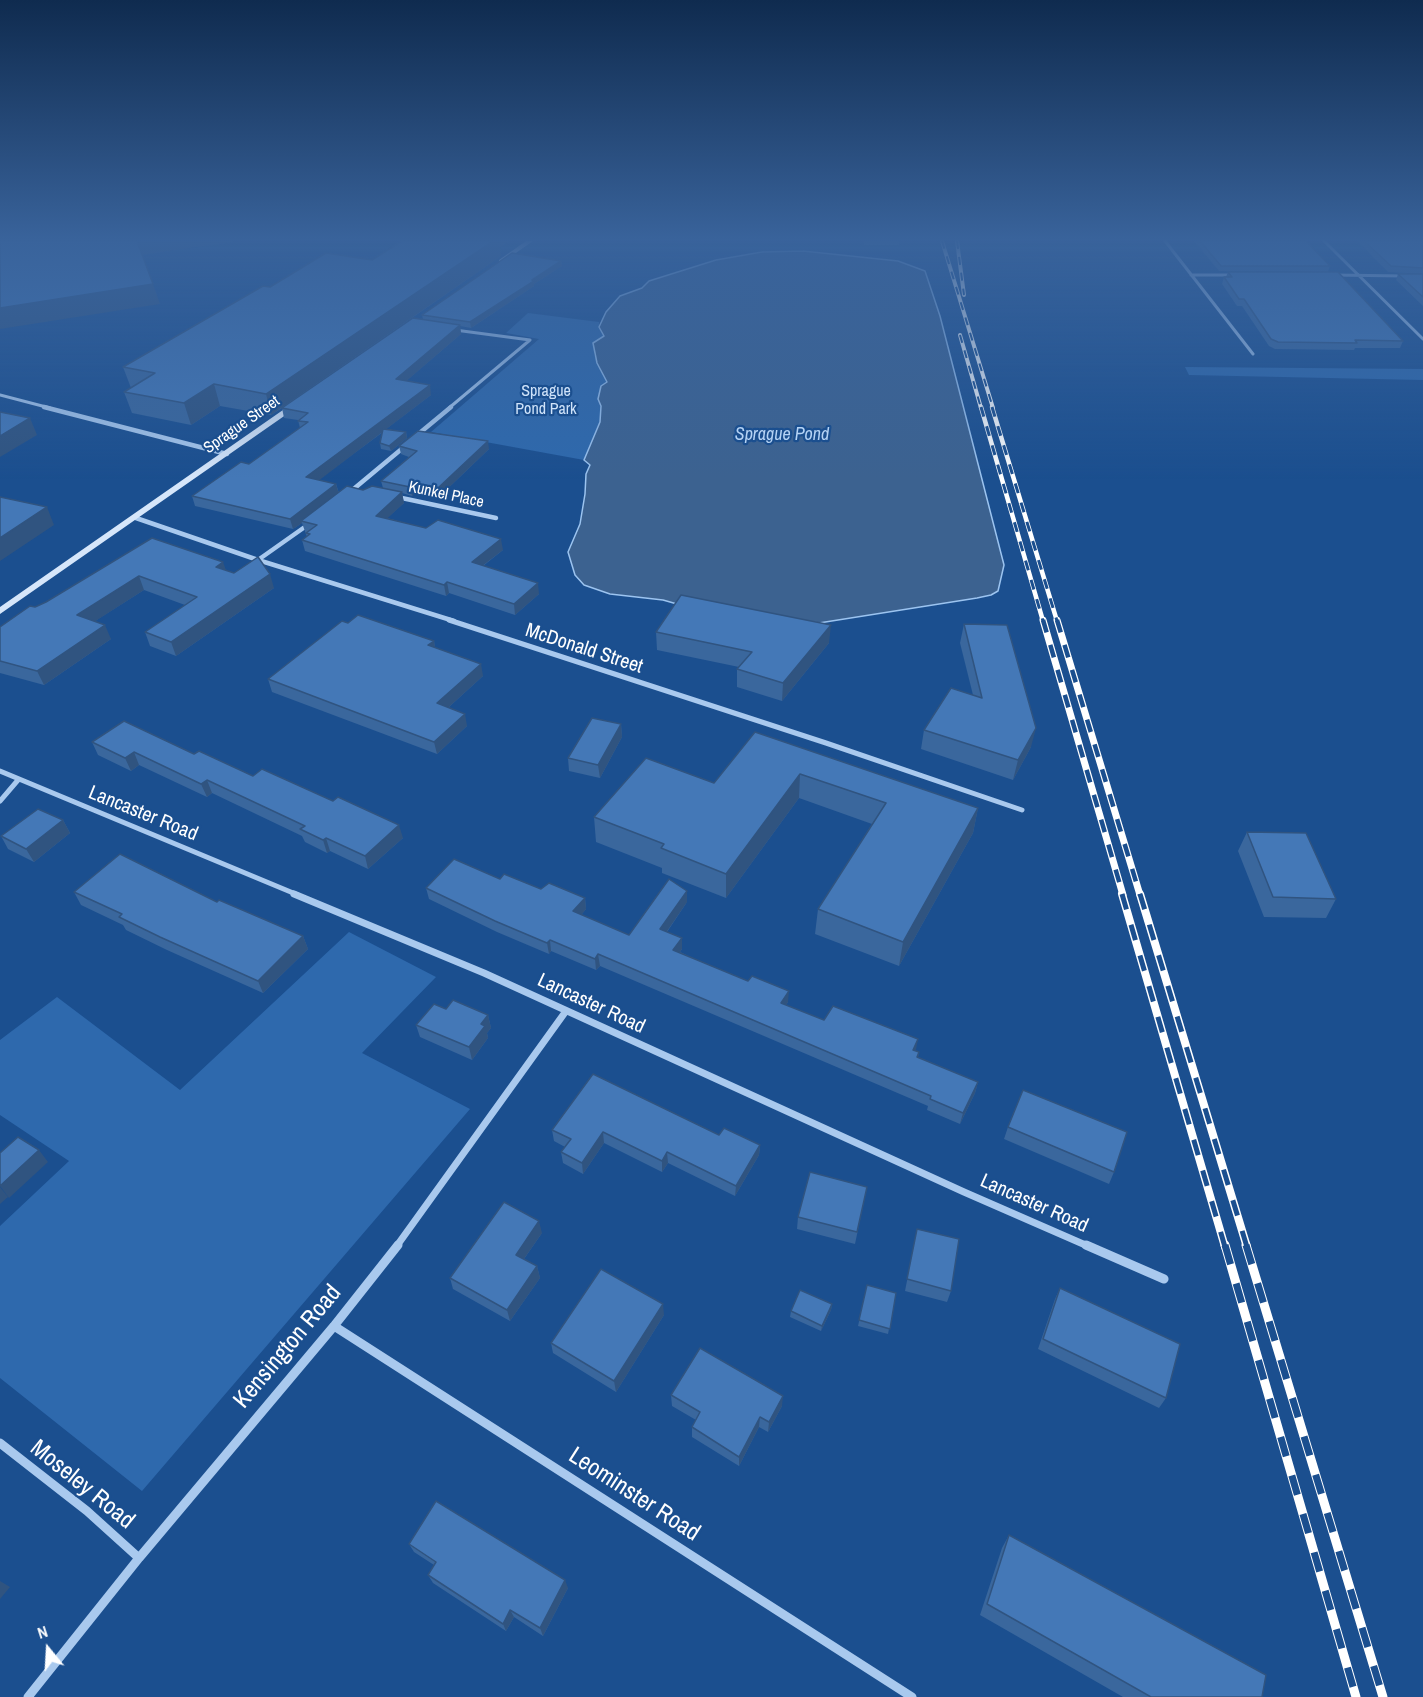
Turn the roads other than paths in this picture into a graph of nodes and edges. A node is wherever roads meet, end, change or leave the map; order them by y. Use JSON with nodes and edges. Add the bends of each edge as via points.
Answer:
{"nodes":[{"id":1,"x":1226,"y":320,"type":"edge"},
{"id":2,"x":1404,"y":320,"type":"edge"},
{"id":3,"x":449,"y":329,"type":"edge"},
{"id":4,"x":1423,"y":339,"type":"edge"},
{"id":5,"x":1252,"y":354,"type":"dead end"},
{"id":6,"x":0,"y":395,"type":"edge"},
{"id":7,"x":302,"y":401,"type":"edge"},
{"id":8,"x":227,"y":454,"type":"junction"},
{"id":9,"x":355,"y":488,"type":"junction"},
{"id":10,"x":367,"y":490,"type":"edge"},
{"id":11,"x":348,"y":494,"type":"edge"},
{"id":12,"x":390,"y":495,"type":"edge"},
{"id":13,"x":136,"y":518,"type":"junction"},
{"id":14,"x":316,"y":518,"type":"edge"},
{"id":15,"x":496,"y":518,"type":"dead end"},
{"id":16,"x":258,"y":560,"type":"junction"},
{"id":17,"x":0,"y":611,"type":"edge"},
{"id":18,"x":0,"y":771,"type":"edge"},
{"id":19,"x":18,"y":780,"type":"junction"},
{"id":20,"x":0,"y":801,"type":"edge"},
{"id":21,"x":1022,"y":810,"type":"dead end"},
{"id":22,"x":566,"y":1011,"type":"junction"},
{"id":23,"x":1164,"y":1279,"type":"dead end"},
{"id":24,"x":334,"y":1326,"type":"junction"},
{"id":25,"x":0,"y":1443,"type":"edge"},
{"id":26,"x":139,"y":1558,"type":"junction"},
{"id":27,"x":28,"y":1697,"type":"edge"},
{"id":28,"x":912,"y":1697,"type":"edge"}],
"edges":[{"from":1,"to":5,"type":"street"},
{"from":2,"to":4,"type":"street"},
{"from":3,"to":9,"type":"street","via":[[530,340]]},
{"from":6,"to":8,"type":"street"},
{"from":7,"to":8,"type":"main road","name":"Sprague Street"},
{"from":8,"to":13,"type":"main road","name":"Sprague Street"},
{"from":9,"to":10,"type":"street"},
{"from":9,"to":11,"type":"street"},
{"from":12,"to":15,"type":"street","name":"Kunkel Place"},
{"from":13,"to":16,"type":"street","name":"McDonald Street"},
{"from":13,"to":17,"type":"main road","name":"Sprague Street"},
{"from":14,"to":16,"type":"street"},
{"from":16,"to":21,"type":"street","name":"McDonald Street"},
{"from":18,"to":19,"type":"street","name":"Lancaster Road"},
{"from":19,"to":20,"type":"street"},
{"from":19,"to":22,"type":"street","name":"Lancaster Road","via":[[484,973]]},
{"from":22,"to":23,"type":"street","name":"Lancaster Road"},
{"from":22,"to":24,"type":"street","name":"Kensington Road","via":[[399,1243]]},
{"from":24,"to":26,"type":"street","name":"Kensington Road"},
{"from":24,"to":28,"type":"street","name":"Leominster Road"},
{"from":25,"to":26,"type":"street","name":"Moseley Road","via":[[87,1511]]},
{"from":26,"to":27,"type":"street","name":"Kensington Road"}]}
